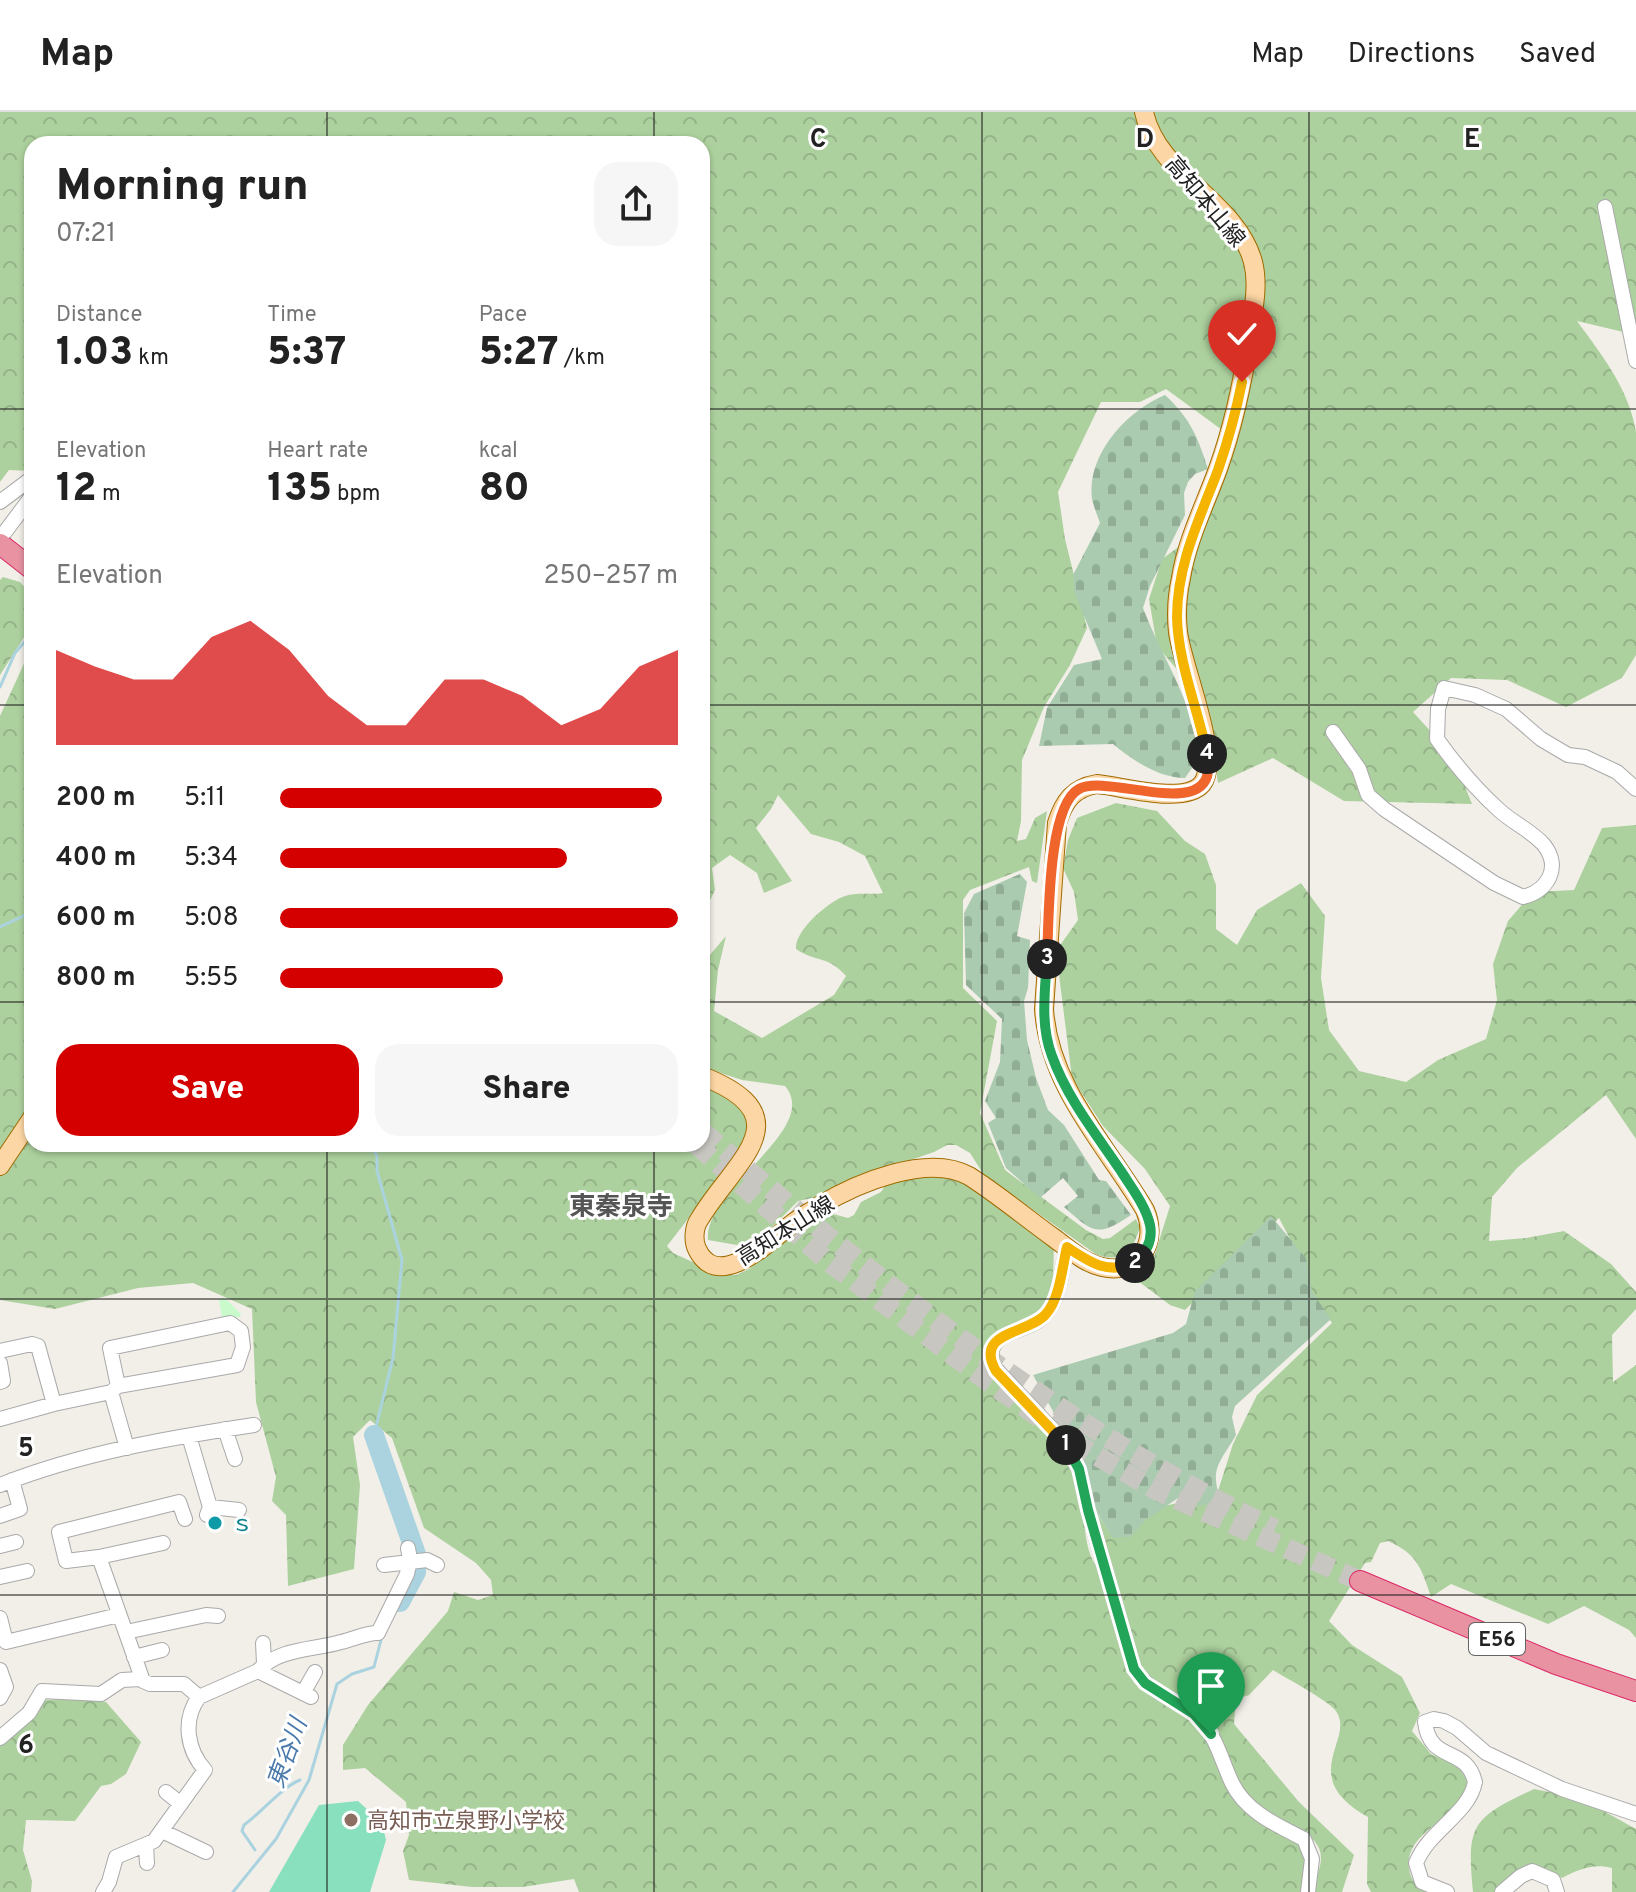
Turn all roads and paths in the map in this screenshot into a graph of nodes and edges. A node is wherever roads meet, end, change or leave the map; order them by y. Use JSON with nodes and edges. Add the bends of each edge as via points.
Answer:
{"nodes":[{"id":1,"x":1144,"y":112,"type":"edge"},
{"id":2,"x":1605,"y":207,"type":"dead end"},
{"id":3,"x":1636,"y":361,"type":"edge"},
{"id":4,"x":24,"y":484,"type":"edge"},
{"id":5,"x":0,"y":502,"type":"edge"},
{"id":6,"x":24,"y":507,"type":"edge"},
{"id":7,"x":2,"y":538,"type":"edge"},
{"id":8,"x":0,"y":558,"type":"edge"},
{"id":9,"x":24,"y":561,"type":"edge"},
{"id":10,"x":24,"y":577,"type":"edge"},
{"id":11,"x":1333,"y":732,"type":"dead end"},
{"id":12,"x":1636,"y":789,"type":"edge"},
{"id":13,"x":710,"y":1079,"type":"edge"},
{"id":14,"x":24,"y":1130,"type":"edge"},
{"id":15,"x":0,"y":1166,"type":"edge"},
{"id":16,"x":1067,"y":1247,"type":"junction"},
{"id":17,"x":0,"y":1351,"type":"edge"},
{"id":18,"x":0,"y":1363,"type":"edge"},
{"id":19,"x":0,"y":1382,"type":"edge"},
{"id":20,"x":115,"y":1389,"type":"junction"},
{"id":21,"x":54,"y":1404,"type":"junction"},
{"id":22,"x":0,"y":1419,"type":"edge"},
{"id":23,"x":254,"y":1425,"type":"dead end"},
{"id":24,"x":225,"y":1429,"type":"junction"},
{"id":25,"x":189,"y":1436,"type":"junction"},
{"id":26,"x":127,"y":1448,"type":"junction"},
{"id":27,"x":235,"y":1459,"type":"dead end"},
{"id":28,"x":6,"y":1483,"type":"edge"},
{"id":29,"x":239,"y":1510,"type":"dead end"},
{"id":30,"x":0,"y":1516,"type":"edge"},
{"id":31,"x":185,"y":1519,"type":"dead end"},
{"id":32,"x":16,"y":1542,"type":"dead end"},
{"id":33,"x":163,"y":1543,"type":"dead end"},
{"id":34,"x":0,"y":1546,"type":"edge"},
{"id":35,"x":413,"y":1556,"type":"junction"},
{"id":36,"x":99,"y":1557,"type":"junction"},
{"id":37,"x":384,"y":1565,"type":"dead end"},
{"id":38,"x":437,"y":1565,"type":"dead end"},
{"id":39,"x":27,"y":1571,"type":"dead end"},
{"id":40,"x":0,"y":1577,"type":"edge"},
{"id":41,"x":119,"y":1615,"type":"junction"},
{"id":42,"x":218,"y":1616,"type":"dead end"},
{"id":43,"x":0,"y":1618,"type":"edge"},
{"id":44,"x":126,"y":1632,"type":"junction"},
{"id":45,"x":263,"y":1643,"type":"dead end"},
{"id":46,"x":3,"y":1646,"type":"edge"},
{"id":47,"x":162,"y":1650,"type":"dead end"},
{"id":48,"x":134,"y":1657,"type":"junction"},
{"id":49,"x":261,"y":1667,"type":"junction"},
{"id":50,"x":0,"y":1670,"type":"edge"},
{"id":51,"x":315,"y":1672,"type":"dead end"},
{"id":52,"x":141,"y":1679,"type":"junction"},
{"id":53,"x":1636,"y":1683,"type":"edge"},
{"id":54,"x":1636,"y":1691,"type":"edge"},
{"id":55,"x":199,"y":1697,"type":"junction"},
{"id":56,"x":0,"y":1698,"type":"edge"},
{"id":57,"x":0,"y":1738,"type":"edge"},
{"id":58,"x":166,"y":1792,"type":"dead end"},
{"id":59,"x":181,"y":1804,"type":"junction"},
{"id":60,"x":1636,"y":1814,"type":"edge"},
{"id":61,"x":162,"y":1831,"type":"junction"},
{"id":62,"x":146,"y":1845,"type":"junction"},
{"id":63,"x":206,"y":1852,"type":"dead end"},
{"id":64,"x":147,"y":1863,"type":"dead end"},
{"id":65,"x":110,"y":1890,"type":"edge"},
{"id":66,"x":1308,"y":1892,"type":"edge"},
{"id":67,"x":1447,"y":1892,"type":"edge"},
{"id":68,"x":1502,"y":1892,"type":"edge"},
{"id":69,"x":1557,"y":1892,"type":"edge"}],
"edges":[{"from":1,"to":16,"type":"main road","name":"高知本山線","via":[[1163,149],[1248,248],[1254,301],[1236,410],[1178,594],[1178,632],[1202,727],[1207,774],[1200,786],[1181,794],[1088,786],[1067,799],[1057,823],[1044,1009],[1050,1053],[1061,1079],[1132,1189],[1151,1232],[1144,1253],[1123,1267],[1097,1265]]},
{"from":2,"to":3,"type":"street"},
{"from":4,"to":5,"type":"street"},
{"from":6,"to":7,"type":"street"},
{"from":7,"to":9,"type":"highway"},
{"from":8,"to":10,"type":"highway"},
{"from":11,"to":12,"type":"street","via":[[1359,769],[1368,795],[1384,809],[1523,897],[1547,885],[1549,854],[1499,810],[1437,739],[1444,688],[1506,709],[1541,739],[1617,772]]},
{"from":13,"to":16,"type":"main road","name":"高知本山線","via":[[743,1097],[756,1125],[748,1155],[697,1222],[697,1248],[714,1265],[738,1263],[830,1200],[874,1181],[936,1166],[969,1176]]},
{"from":14,"to":15,"type":"main road"},
{"from":16,"to":66,"type":"street","via":[[1052,1305],[1044,1317],[996,1341],[991,1362],[1064,1442],[1079,1469],[1134,1669],[1145,1683],[1203,1724],[1232,1783],[1257,1813],[1304,1839],[1312,1859]]},
{"from":17,"to":21,"type":"street","via":[[38,1346]]},
{"from":18,"to":19,"type":"street"},
{"from":20,"to":20,"type":"street","via":[[237,1365],[241,1331],[230,1323],[110,1348]]},
{"from":20,"to":21,"type":"street"},
{"from":20,"to":26,"type":"street"},
{"from":21,"to":22,"type":"street"},
{"from":23,"to":24,"type":"street"},
{"from":24,"to":25,"type":"street"},
{"from":24,"to":27,"type":"street"},
{"from":25,"to":26,"type":"street"},
{"from":25,"to":29,"type":"street","via":[[209,1511]]},
{"from":26,"to":28,"type":"street"},
{"from":28,"to":30,"type":"street","via":[[20,1509]]},
{"from":31,"to":36,"type":"street","via":[[179,1502],[59,1532],[66,1561]]},
{"from":32,"to":34,"type":"street"},
{"from":33,"to":36,"type":"street"},
{"from":35,"to":37,"type":"street","via":[[403,1564]]},
{"from":35,"to":38,"type":"street"},
{"from":35,"to":49,"type":"street","via":[[378,1633],[308,1647]]},
{"from":36,"to":41,"type":"street"},
{"from":39,"to":40,"type":"street"},
{"from":41,"to":44,"type":"street"},
{"from":41,"to":46,"type":"street"},
{"from":42,"to":44,"type":"street"},
{"from":43,"to":46,"type":"street"},
{"from":44,"to":48,"type":"street"},
{"from":45,"to":49,"type":"street"},
{"from":47,"to":48,"type":"street"},
{"from":48,"to":52,"type":"street"},
{"from":49,"to":51,"type":"street","via":[[307,1695]]},
{"from":49,"to":55,"type":"street"},
{"from":50,"to":56,"type":"street","via":[[6,1687]]},
{"from":52,"to":55,"type":"street","via":[[184,1684]]},
{"from":52,"to":57,"type":"street","via":[[122,1680],[101,1694],[42,1691],[29,1713]]},
{"from":53,"to":54,"type":"highway","number":"E56","via":[[1362,1577],[1556,1664]]},
{"from":55,"to":59,"type":"street","via":[[188,1736],[205,1770]]},
{"from":58,"to":59,"type":"street"},
{"from":59,"to":61,"type":"street"},
{"from":60,"to":67,"type":"street","via":[[1562,1789],[1486,1753],[1444,1721],[1425,1722],[1431,1744],[1468,1766],[1475,1782],[1466,1803],[1431,1837],[1416,1863],[1422,1882]]},
{"from":61,"to":62,"type":"street"},
{"from":61,"to":63,"type":"street"},
{"from":62,"to":64,"type":"street"},
{"from":62,"to":65,"type":"street","via":[[116,1857]]},
{"from":68,"to":69,"type":"street","via":[[1532,1871],[1553,1880]]}]}
